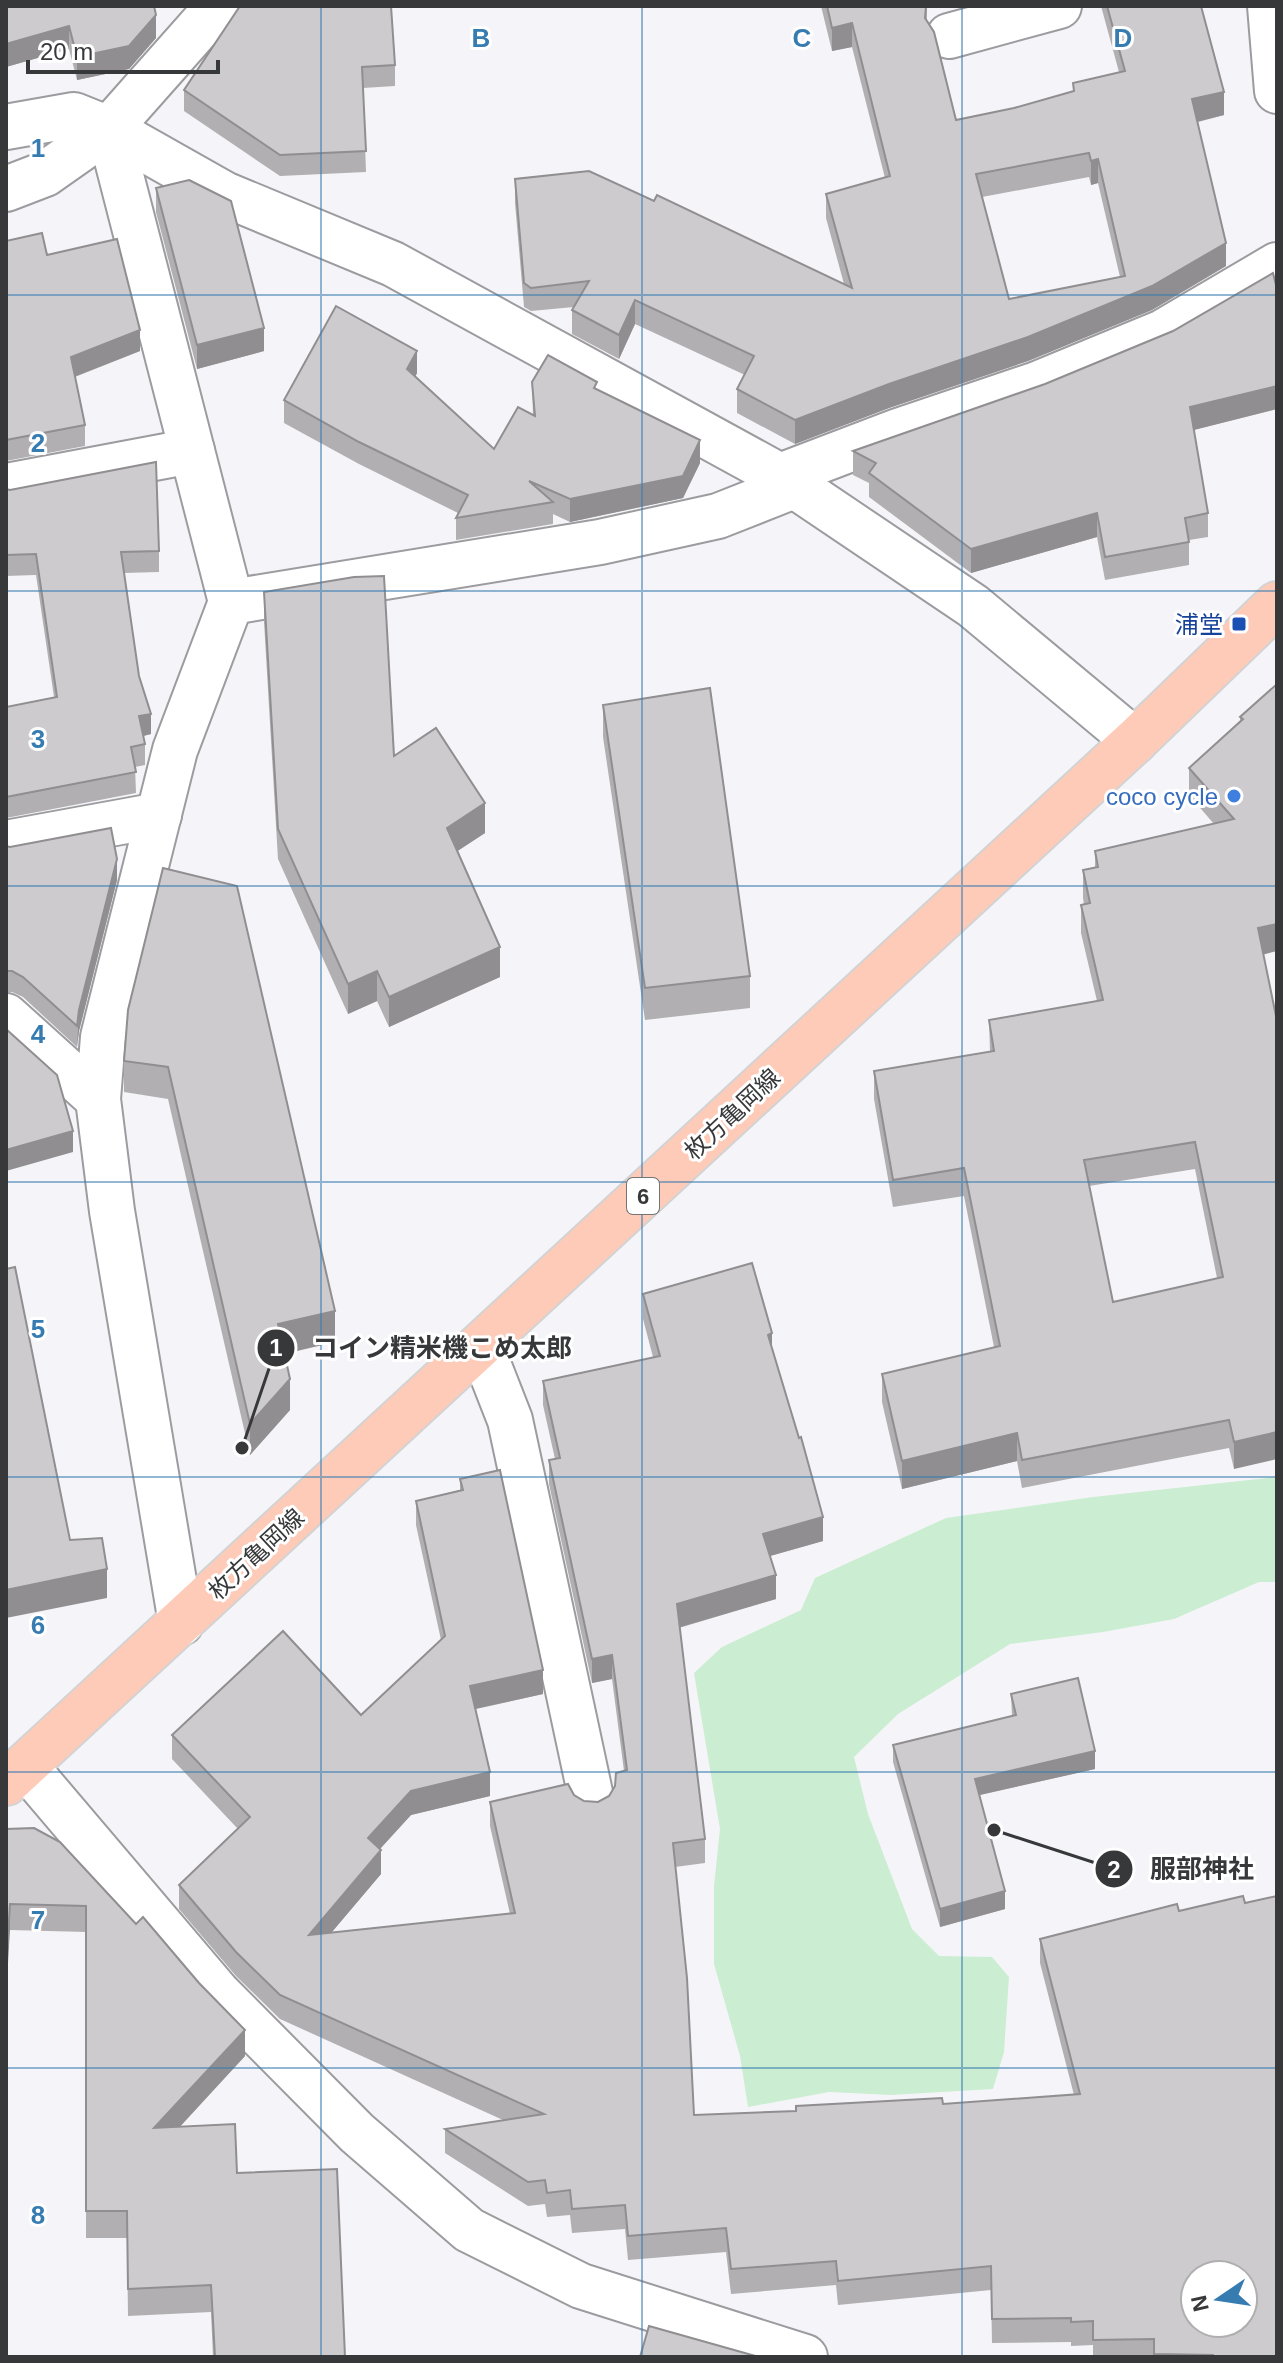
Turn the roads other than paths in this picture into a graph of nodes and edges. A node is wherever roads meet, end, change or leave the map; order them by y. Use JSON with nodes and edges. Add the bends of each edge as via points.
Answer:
{"nodes":[{"id":1,"x":218,"y":6,"type":"edge"},
{"id":2,"x":1059,"y":6,"type":"edge"},
{"id":3,"x":1270,"y":6,"type":"edge"},
{"id":4,"x":949,"y":36,"type":"dead end"},
{"id":5,"x":1277,"y":91,"type":"edge"},
{"id":6,"x":6,"y":127,"type":"edge"},
{"id":7,"x":109,"y":129,"type":"junction"},
{"id":8,"x":6,"y":189,"type":"edge"},
{"id":9,"x":1277,"y":265,"type":"edge"},
{"id":10,"x":192,"y":451,"type":"junction"},
{"id":11,"x":787,"y":481,"type":"junction"},
{"id":12,"x":6,"y":486,"type":"edge"},
{"id":13,"x":231,"y":602,"type":"junction"},
{"id":14,"x":1277,"y":604,"type":"edge"},
{"id":15,"x":1135,"y":741,"type":"junction"},
{"id":16,"x":159,"y":815,"type":"junction"},
{"id":17,"x":6,"y":843,"type":"edge"},
{"id":18,"x":6,"y":1016,"type":"edge"},
{"id":19,"x":98,"y":1099,"type":"junction"},
{"id":20,"x":481,"y":1346,"type":"junction"},
{"id":21,"x":181,"y":1623,"type":"junction"},
{"id":22,"x":16,"y":1775,"type":"edge"},
{"id":23,"x":592,"y":1802,"type":"edge"},
{"id":24,"x":805,"y":2357,"type":"edge"}],
"edges":[{"from":1,"to":7,"type":"street"},
{"from":2,"to":4,"type":"street"},
{"from":3,"to":5,"type":"street"},
{"from":6,"to":7,"type":"street","via":[[74,115]]},
{"from":7,"to":8,"type":"street","via":[[45,174]]},
{"from":7,"to":10,"type":"street"},
{"from":7,"to":11,"type":"street","via":[[224,194],[393,264]]},
{"from":9,"to":11,"type":"street","via":[[1163,332]]},
{"from":10,"to":12,"type":"street"},
{"from":10,"to":13,"type":"street"},
{"from":11,"to":13,"type":"street","via":[[718,516],[600,542]]},
{"from":11,"to":15,"type":"street","via":[[973,606]]},
{"from":13,"to":16,"type":"street","via":[[175,750]]},
{"from":14,"to":15,"type":"main road","name":"枚方亀岡線","number":"6"},
{"from":15,"to":20,"type":"main road","name":"枚方亀岡線","number":"6"},
{"from":16,"to":17,"type":"street"},
{"from":16,"to":19,"type":"street","via":[[103,1037]]},
{"from":18,"to":19,"type":"street"},
{"from":19,"to":21,"type":"street"},
{"from":20,"to":21,"type":"main road","name":"枚方亀岡線","number":"6"},
{"from":20,"to":23,"type":"street","via":[[510,1420]]},
{"from":21,"to":22,"type":"main road","name":"枚方亀岡線","number":"6"},
{"from":22,"to":24,"type":"street","via":[[218,1993],[357,2133],[469,2230],[581,2286]]}]}
